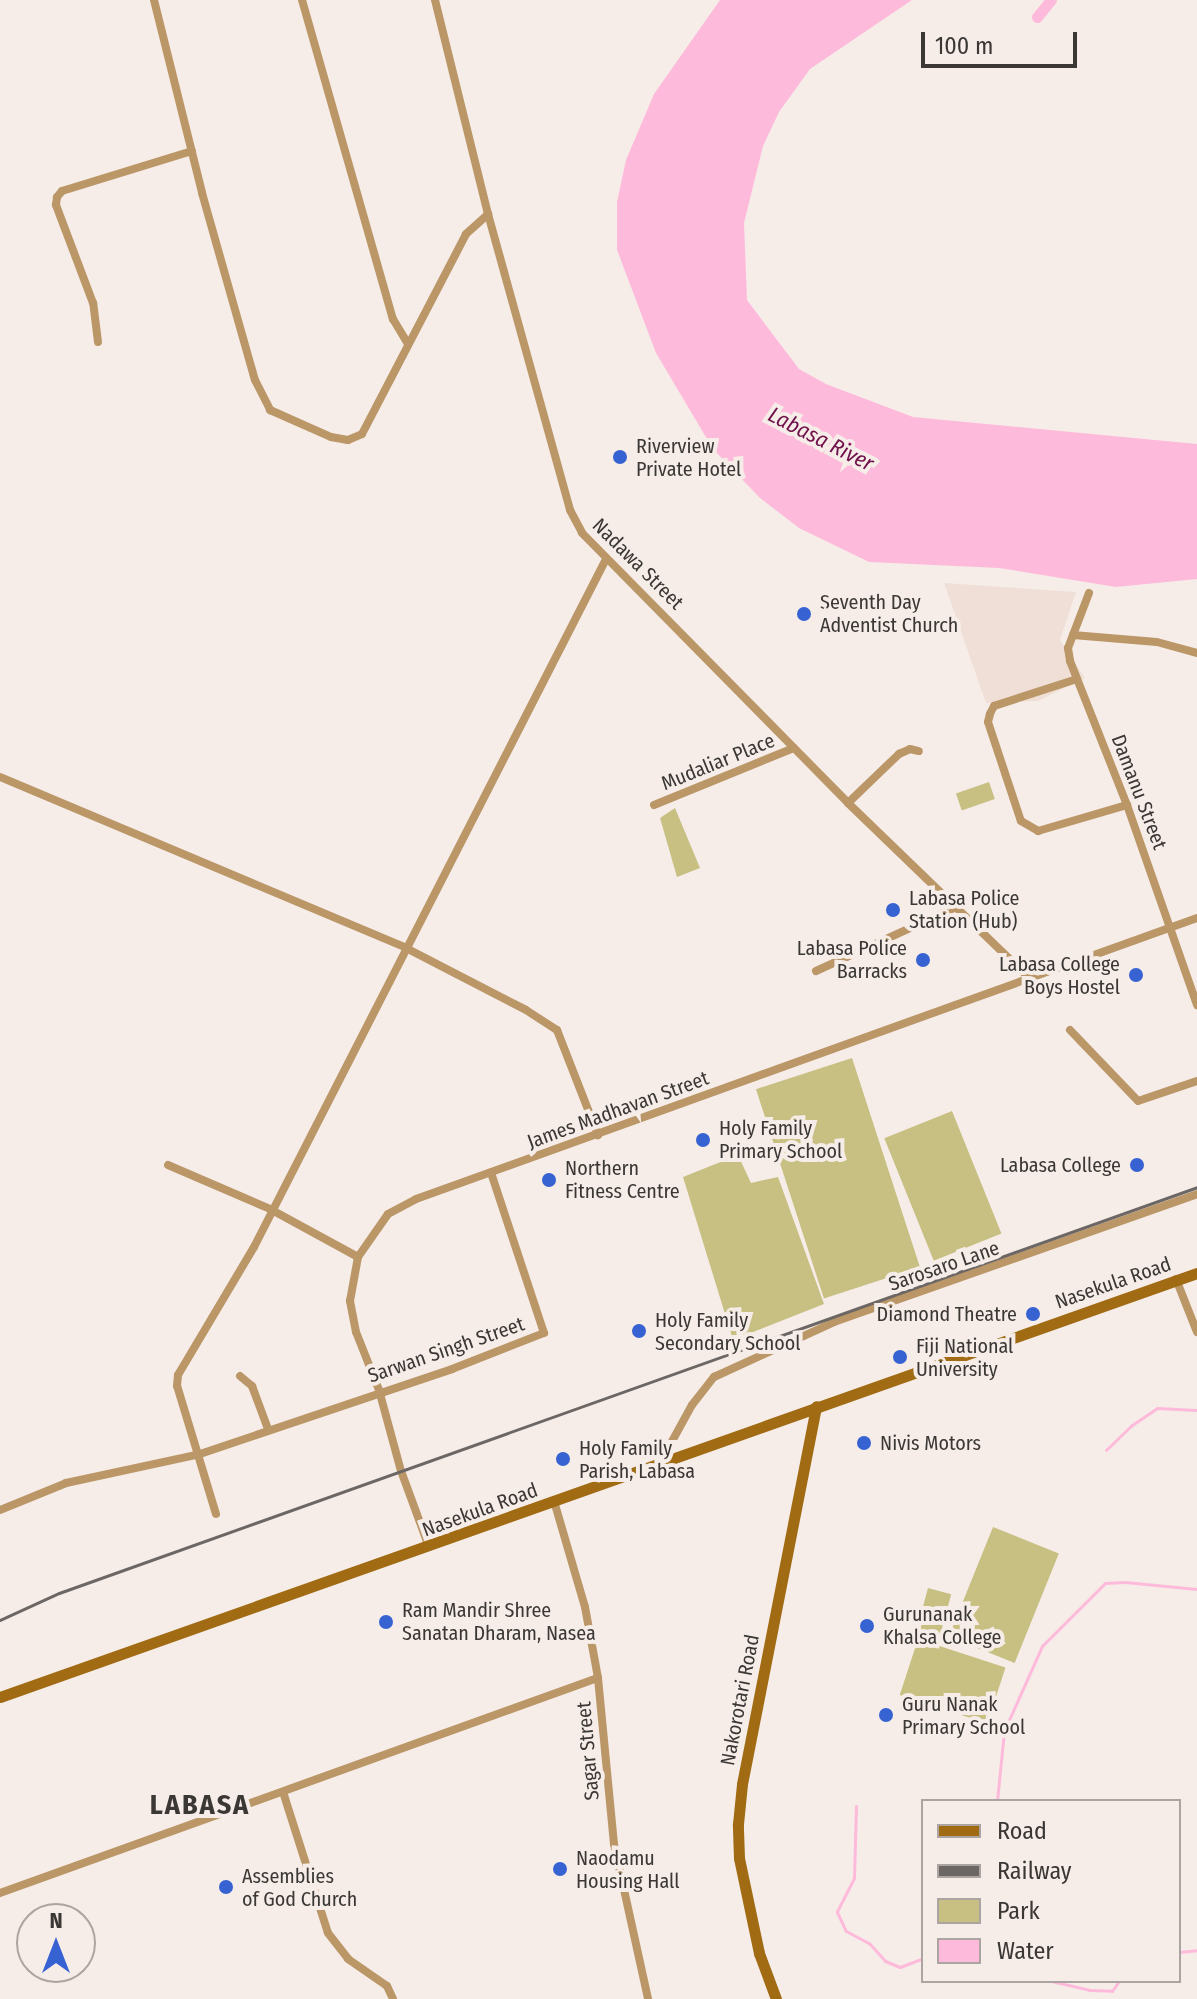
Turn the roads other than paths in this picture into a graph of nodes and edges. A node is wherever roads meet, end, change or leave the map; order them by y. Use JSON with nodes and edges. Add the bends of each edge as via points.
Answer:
{"nodes":[{"id":1,"x":154,"y":0,"type":"edge"},
{"id":2,"x":302,"y":0,"type":"edge"},
{"id":3,"x":435,"y":0,"type":"edge"},
{"id":4,"x":192,"y":151,"type":"junction"},
{"id":5,"x":488,"y":214,"type":"junction"},
{"id":6,"x":98,"y":342,"type":"dead end"},
{"id":7,"x":408,"y":344,"type":"junction"},
{"id":8,"x":606,"y":559,"type":"junction"},
{"id":9,"x":1089,"y":593,"type":"dead end"},
{"id":10,"x":1073,"y":635,"type":"junction"},
{"id":11,"x":1197,"y":653,"type":"edge"},
{"id":12,"x":1077,"y":679,"type":"junction"},
{"id":13,"x":794,"y":748,"type":"junction"},
{"id":14,"x":919,"y":751,"type":"dead end"},
{"id":15,"x":0,"y":777,"type":"edge"},
{"id":16,"x":848,"y":803,"type":"junction"},
{"id":17,"x":654,"y":805,"type":"dead end"},
{"id":18,"x":1127,"y":805,"type":"junction"},
{"id":19,"x":954,"y":908,"type":"junction"},
{"id":20,"x":1197,"y":918,"type":"edge"},
{"id":21,"x":1172,"y":926,"type":"junction"},
{"id":22,"x":406,"y":948,"type":"junction"},
{"id":23,"x":816,"y":971,"type":"dead end"},
{"id":24,"x":1028,"y":977,"type":"junction"},
{"id":25,"x":1197,"y":1005,"type":"edge"},
{"id":26,"x":1070,"y":1030,"type":"dead end"},
{"id":27,"x":1197,"y":1081,"type":"edge"},
{"id":28,"x":598,"y":1135,"type":"junction"},
{"id":29,"x":168,"y":1165,"type":"dead end"},
{"id":30,"x":491,"y":1173,"type":"junction"},
{"id":31,"x":1197,"y":1194,"type":"edge"},
{"id":32,"x":270,"y":1209,"type":"junction"},
{"id":33,"x":358,"y":1257,"type":"junction"},
{"id":34,"x":1197,"y":1273,"type":"edge"},
{"id":35,"x":1176,"y":1279,"type":"junction"},
{"id":36,"x":1197,"y":1332,"type":"edge"},
{"id":37,"x":240,"y":1376,"type":"dead end"},
{"id":38,"x":379,"y":1390,"type":"junction"},
{"id":39,"x":816,"y":1406,"type":"junction"},
{"id":40,"x":268,"y":1429,"type":"junction"},
{"id":41,"x":200,"y":1454,"type":"junction"},
{"id":42,"x":659,"y":1465,"type":"junction"},
{"id":43,"x":554,"y":1501,"type":"junction"},
{"id":44,"x":0,"y":1510,"type":"edge"},
{"id":45,"x":216,"y":1514,"type":"dead end"},
{"id":46,"x":429,"y":1547,"type":"junction"},
{"id":47,"x":598,"y":1678,"type":"junction"},
{"id":48,"x":0,"y":1697,"type":"edge"},
{"id":49,"x":283,"y":1792,"type":"junction"},
{"id":50,"x":0,"y":1893,"type":"edge"},
{"id":51,"x":393,"y":1999,"type":"edge"},
{"id":52,"x":648,"y":1999,"type":"edge"},
{"id":53,"x":776,"y":1999,"type":"edge"}],
"edges":[{"from":1,"to":4,"type":"street"},
{"from":2,"to":7,"type":"street","via":[[393,319]]},
{"from":3,"to":5,"type":"street","name":"Nadawa Street"},
{"from":4,"to":6,"type":"street","via":[[62,191],[57,197],[93,303]]},
{"from":4,"to":7,"type":"street","via":[[255,380],[270,410],[331,437],[348,440],[362,434]]},
{"from":5,"to":7,"type":"street","via":[[466,234]]},
{"from":5,"to":8,"type":"street","name":"Nadawa Street","via":[[570,510]]},
{"from":8,"to":13,"type":"street","name":"Nadawa Street"},
{"from":8,"to":22,"type":"street"},
{"from":9,"to":10,"type":"street","name":"Damanu Street"},
{"from":10,"to":11,"type":"street","via":[[1157,642]]},
{"from":10,"to":12,"type":"street","name":"Damanu Street","via":[[1068,648]]},
{"from":12,"to":18,"type":"street","name":"Damanu Street"},
{"from":12,"to":18,"type":"street","via":[[994,706],[990,714],[988,722],[1021,821],[1038,831]]},
{"from":13,"to":16,"type":"street","name":"Nadawa Street"},
{"from":13,"to":17,"type":"street","name":"Mudaliar Place"},
{"from":14,"to":16,"type":"street","via":[[899,754]]},
{"from":15,"to":22,"type":"street"},
{"from":16,"to":19,"type":"street","name":"Nadawa Street"},
{"from":18,"to":21,"type":"street","name":"Damanu Street"},
{"from":19,"to":23,"type":"street"},
{"from":19,"to":24,"type":"street","name":"Nadawa Street"},
{"from":20,"to":21,"type":"street","name":"James Madhavan Street"},
{"from":21,"to":24,"type":"street","name":"James Madhavan Street"},
{"from":21,"to":25,"type":"street","name":"Damanu Street"},
{"from":22,"to":28,"type":"street","via":[[557,1030]]},
{"from":22,"to":32,"type":"street"},
{"from":24,"to":28,"type":"street","name":"James Madhavan Street"},
{"from":26,"to":27,"type":"street","via":[[1138,1101]]},
{"from":28,"to":30,"type":"street","name":"James Madhavan Street"},
{"from":29,"to":32,"type":"street"},
{"from":30,"to":33,"type":"street","name":"James Madhavan Street","via":[[388,1214]]},
{"from":30,"to":38,"type":"street","name":"Sarwan Singh Street","via":[[544,1333]]},
{"from":31,"to":42,"type":"street","name":"Sarosaro Lane","via":[[834,1322],[714,1377]]},
{"from":32,"to":33,"type":"street"},
{"from":32,"to":41,"type":"street","via":[[247,1259],[178,1375]]},
{"from":33,"to":38,"type":"street","name":"James Madhavan Street","via":[[352,1275],[352,1319]]},
{"from":34,"to":35,"type":"main road","name":"Nasekula Road"},
{"from":35,"to":36,"type":"street"},
{"from":35,"to":39,"type":"main road","name":"Nasekula Road"},
{"from":37,"to":40,"type":"street","via":[[252,1386]]},
{"from":38,"to":40,"type":"street","name":"Sarwan Singh Street"},
{"from":38,"to":46,"type":"street","name":"James Madhavan Street"},
{"from":39,"to":42,"type":"main road","name":"Nasekula Road"},
{"from":39,"to":53,"type":"main road","name":"Nakorotari Road","via":[[738,1824],[739,1858],[759,1953]]},
{"from":40,"to":41,"type":"street","name":"Sarwan Singh Street"},
{"from":41,"to":44,"type":"street","name":"Sarwan Singh Street","via":[[66,1483]]},
{"from":41,"to":45,"type":"street"},
{"from":42,"to":43,"type":"main road","name":"Nasekula Road"},
{"from":43,"to":46,"type":"main road","name":"Nasekula Road"},
{"from":43,"to":47,"type":"street","name":"Sagar Street","via":[[572,1554]]},
{"from":46,"to":48,"type":"main road","name":"Nasekula Road"},
{"from":47,"to":49,"type":"street"},
{"from":47,"to":52,"type":"street","name":"Sagar Street","via":[[614,1844]]},
{"from":49,"to":50,"type":"street"},
{"from":49,"to":51,"type":"street","via":[[328,1933],[348,1959],[387,1986]]}]}
